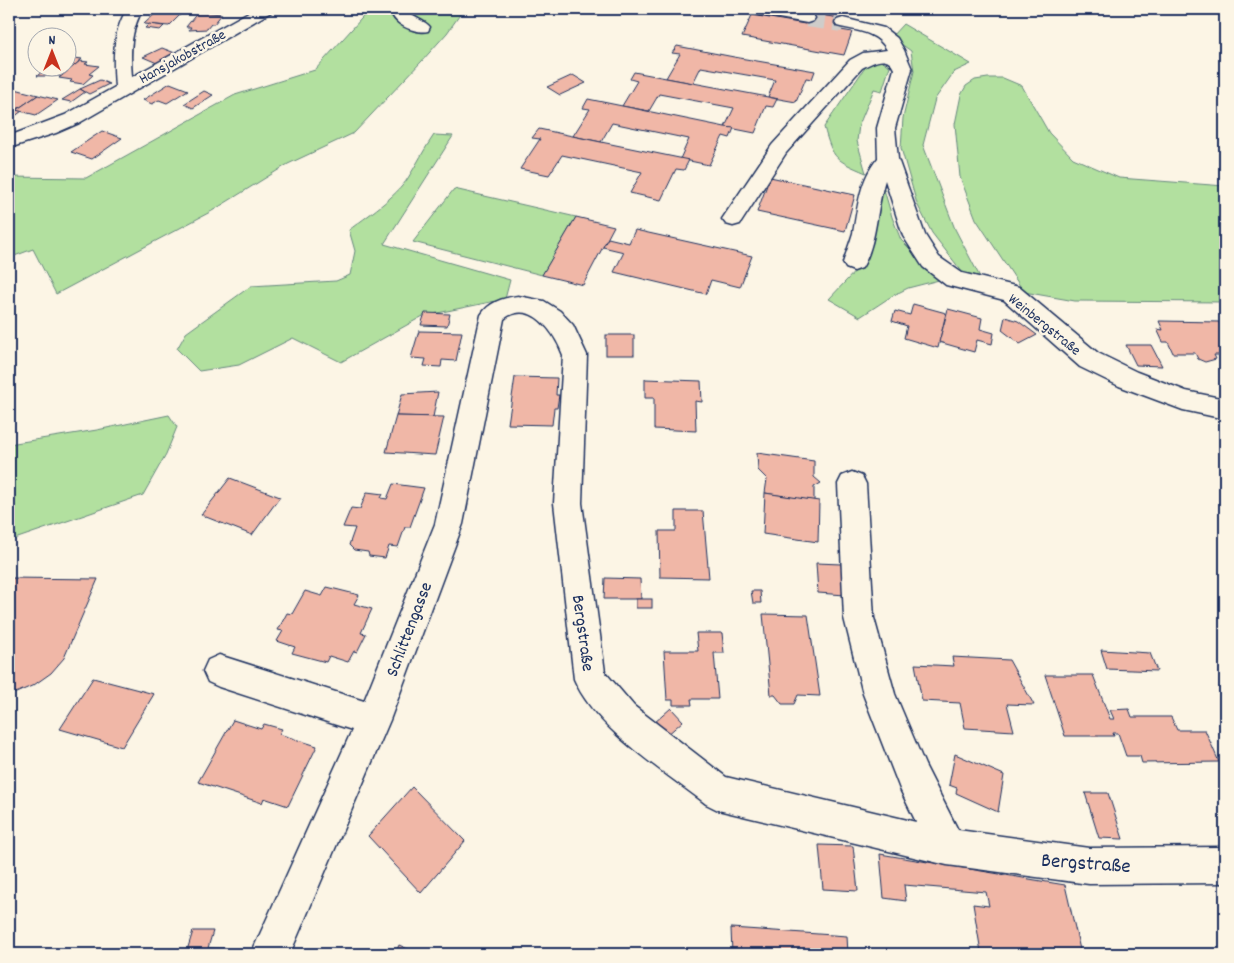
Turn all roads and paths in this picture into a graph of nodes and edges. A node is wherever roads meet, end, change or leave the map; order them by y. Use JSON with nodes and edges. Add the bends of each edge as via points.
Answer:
{"nodes":[{"id":1,"x":135,"y":9,"type":"edge"},
{"id":2,"x":265,"y":9,"type":"edge"},
{"id":3,"x":398,"y":9,"type":"edge"},
{"id":4,"x":762,"y":11,"type":"dead end"},
{"id":5,"x":807,"y":18,"type":"tunnel mouth"},
{"id":6,"x":843,"y":23,"type":"tunnel mouth"},
{"id":7,"x":422,"y":27,"type":"dead end"},
{"id":8,"x":899,"y":60,"type":"junction"},
{"id":9,"x":124,"y":89,"type":"junction"},
{"id":10,"x":9,"y":142,"type":"edge"},
{"id":11,"x":888,"y":159,"type":"junction"},
{"id":12,"x":733,"y":218,"type":"dead end"},
{"id":13,"x":854,"y":263,"type":"dead end"},
{"id":14,"x":517,"y":303,"type":"joint"},
{"id":15,"x":1225,"y":409,"type":"edge"},
{"id":16,"x":852,"y":484,"type":"dead end"},
{"id":17,"x":218,"y":671,"type":"dead end"},
{"id":18,"x":373,"y":720,"type":"junction"},
{"id":19,"x":947,"y":847,"type":"junction"},
{"id":20,"x":1225,"y":865,"type":"edge"},
{"id":21,"x":270,"y":954,"type":"edge"}],
"edges":[{"from":1,"to":9,"type":"street","name":"Hansjakobstraße","via":[[124,29]]},
{"from":2,"to":9,"type":"street","name":"Hansjakobstraße"},
{"from":3,"to":7,"type":"street","via":[[399,14],[412,24]]},
{"from":4,"to":5,"type":"street"},
{"from":6,"to":8,"type":"street","via":[[873,29],[892,40]]},
{"from":8,"to":11,"type":"street","name":"Weinbergstraße","via":[[903,69],[886,128]]},
{"from":8,"to":12,"type":"street","via":[[880,55],[856,64],[779,149]]},
{"from":9,"to":10,"type":"street","name":"Hansjakobstraße","via":[[72,119]]},
{"from":11,"to":13,"type":"street","via":[[878,171]]},
{"from":11,"to":15,"type":"street","name":"Weinbergstraße","via":[[914,236],[930,262],[940,270],[954,279],[1011,293],[1089,360],[1184,400]]},
{"from":14,"to":18,"type":"street","name":"Schlittengasse","via":[[493,315],[449,524]]},
{"from":14,"to":19,"type":"street","name":"Bergstraße","via":[[543,310],[558,323],[569,338],[575,355],[568,504],[590,679],[622,718],[718,792]]},
{"from":16,"to":19,"type":"street","via":[[859,618],[879,694],[912,777]]},
{"from":17,"to":18,"type":"street"},
{"from":18,"to":21,"type":"street","name":"Schlittengasse"},
{"from":19,"to":20,"type":"street","name":"Bergstraße","via":[[1089,866]]}]}
